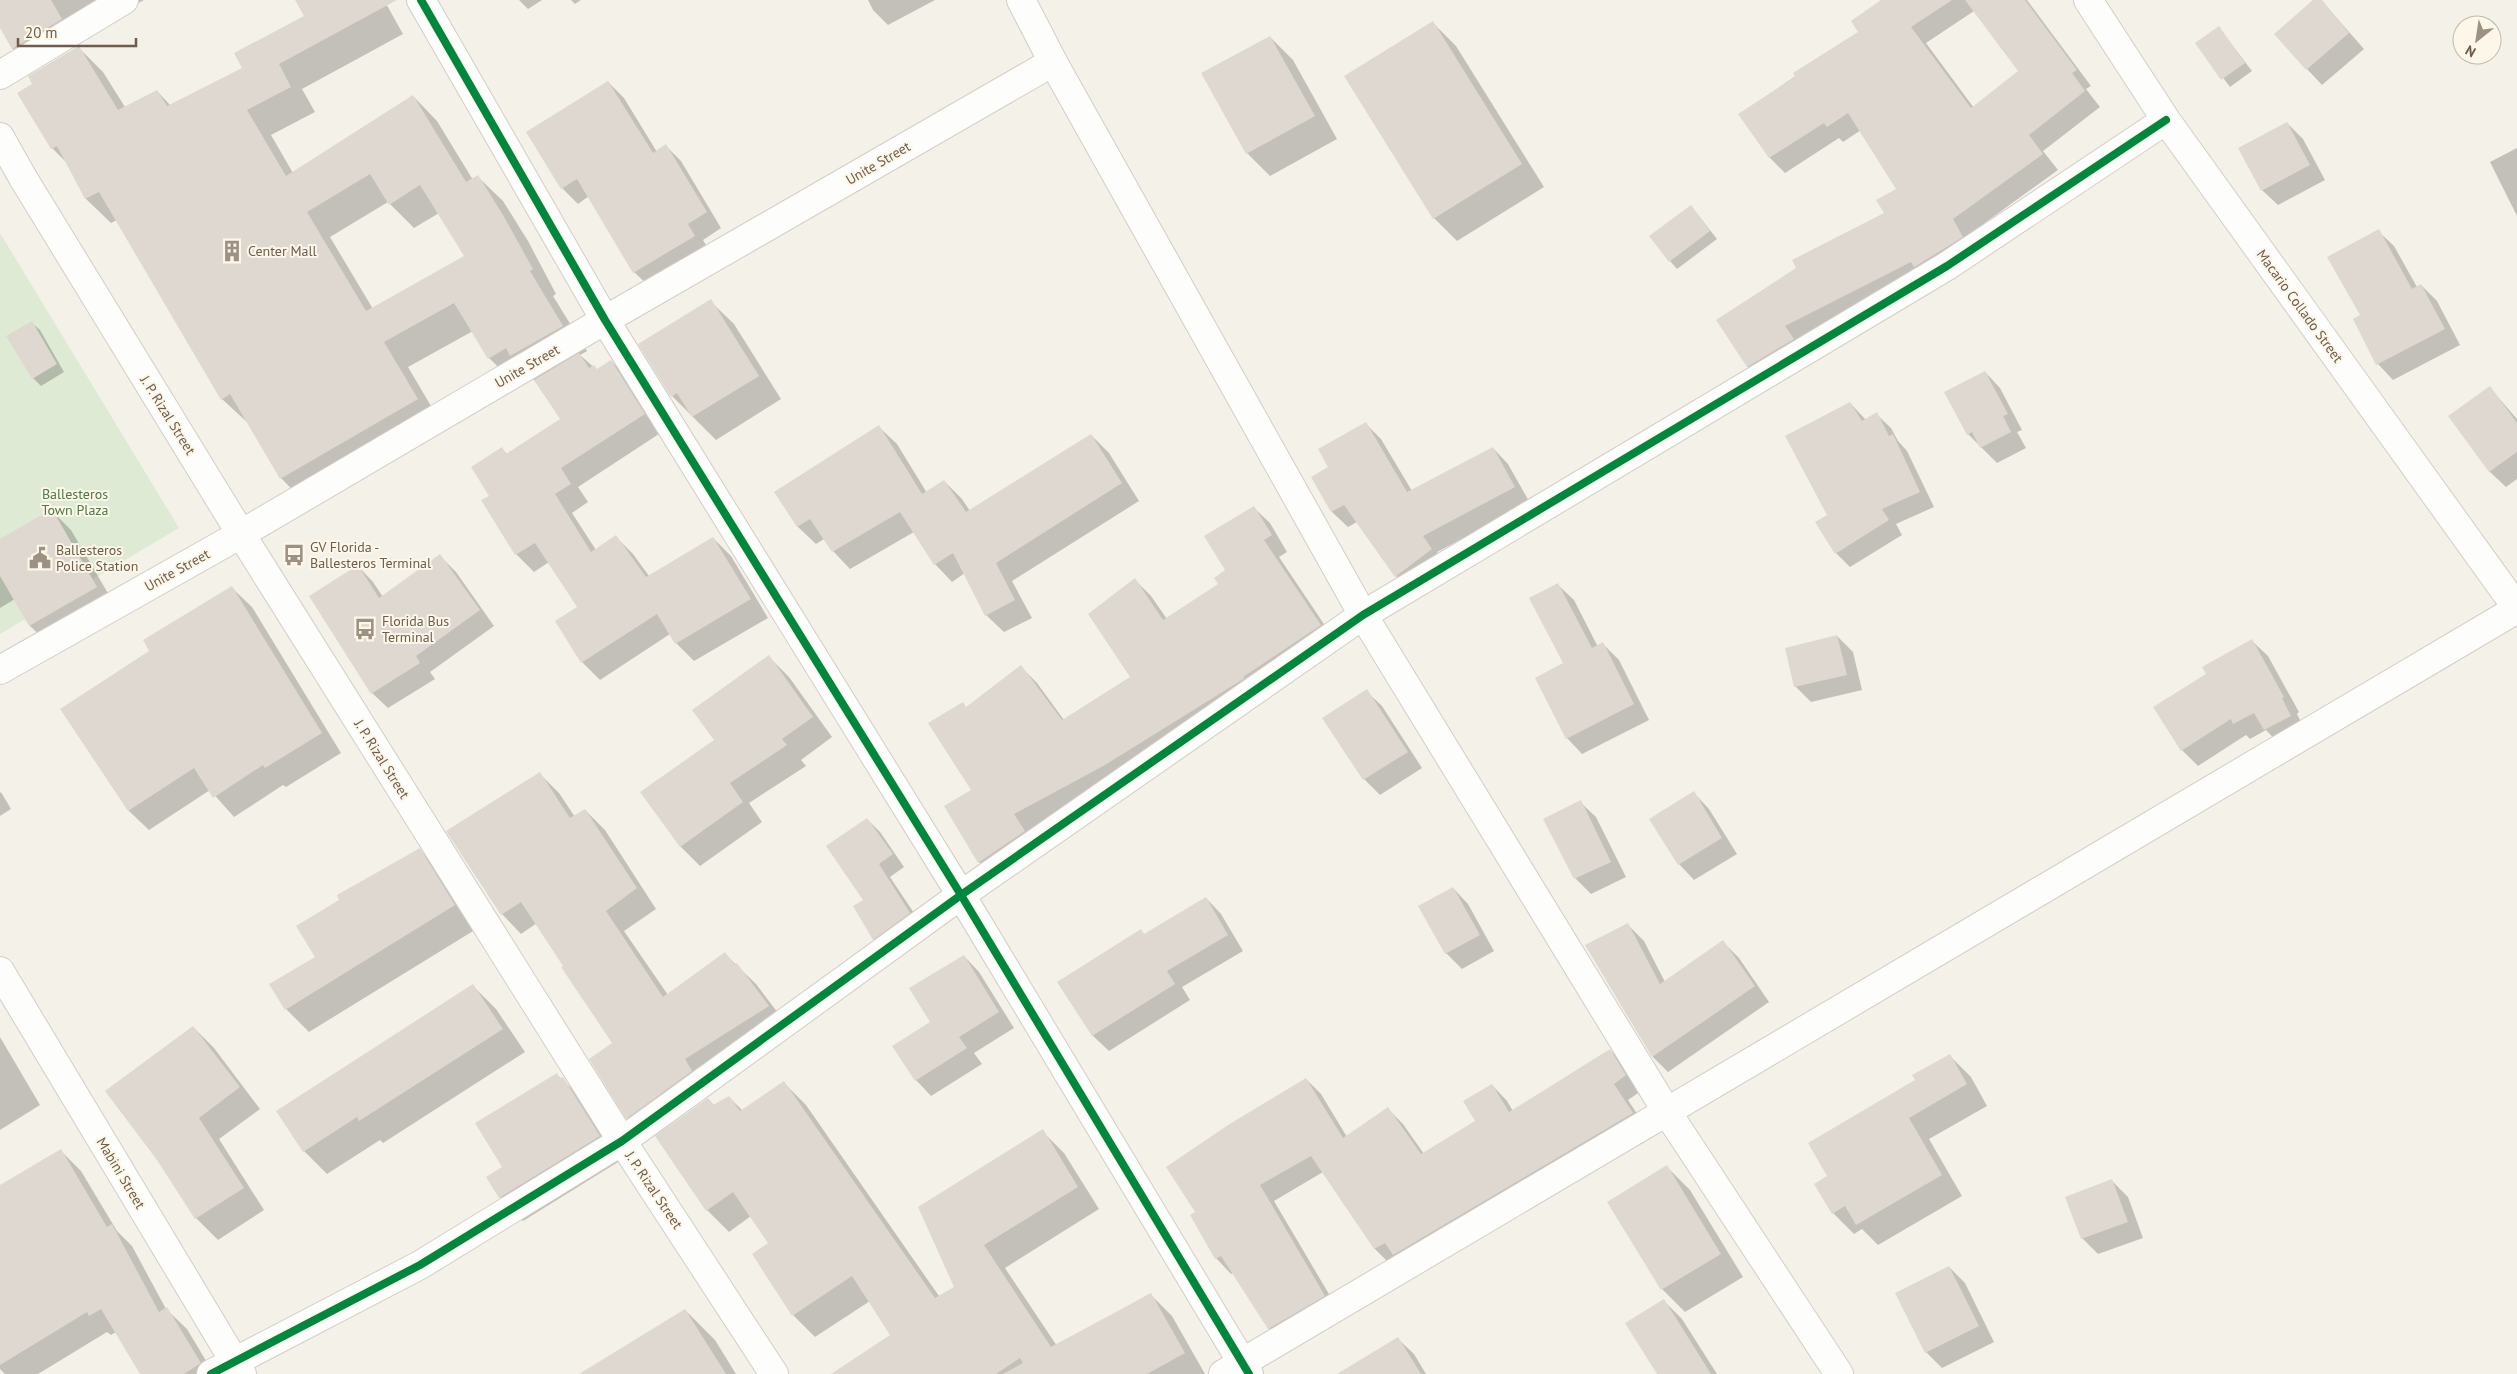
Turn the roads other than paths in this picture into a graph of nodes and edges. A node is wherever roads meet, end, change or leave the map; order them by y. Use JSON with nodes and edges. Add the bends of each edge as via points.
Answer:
{"nodes":[{"id":1,"x":124,"y":0,"type":"edge"},
{"id":2,"x":421,"y":0,"type":"edge"},
{"id":3,"x":1021,"y":0,"type":"edge"},
{"id":4,"x":2088,"y":0,"type":"edge"},
{"id":5,"x":1053,"y":62,"type":"junction"},
{"id":6,"x":0,"y":75,"type":"edge"},
{"id":7,"x":2166,"y":120,"type":"junction"},
{"id":8,"x":0,"y":137,"type":"edge"},
{"id":9,"x":605,"y":320,"type":"junction"},
{"id":10,"x":241,"y":534,"type":"junction"},
{"id":11,"x":2517,"y":609,"type":"edge"},
{"id":12,"x":1362,"y":615,"type":"junction"},
{"id":13,"x":0,"y":670,"type":"edge"},
{"id":14,"x":961,"y":895,"type":"junction"},
{"id":15,"x":0,"y":971,"type":"edge"},
{"id":16,"x":1667,"y":1112,"type":"junction"},
{"id":17,"x":622,"y":1141,"type":"junction"},
{"id":18,"x":229,"y":1370,"type":"edge"},
{"id":19,"x":1238,"y":1370,"type":"edge"},
{"id":20,"x":774,"y":1374,"type":"edge"},
{"id":21,"x":1839,"y":1374,"type":"edge"}],
"edges":[{"from":1,"to":6,"type":"street"},
{"from":2,"to":9,"type":"street"},
{"from":3,"to":5,"type":"street"},
{"from":4,"to":7,"type":"street","name":"Macario Collado Street"},
{"from":5,"to":9,"type":"street","name":"Unite Street"},
{"from":5,"to":12,"type":"street"},
{"from":7,"to":11,"type":"street","name":"Macario Collado Street"},
{"from":7,"to":12,"type":"street","via":[[1947,266]]},
{"from":8,"to":10,"type":"street","name":"J. P. Rizal Street"},
{"from":9,"to":10,"type":"street","name":"Unite Street"},
{"from":9,"to":14,"type":"street"},
{"from":10,"to":13,"type":"street","name":"Unite Street"},
{"from":10,"to":17,"type":"street","name":"J. P. Rizal Street"},
{"from":11,"to":16,"type":"street"},
{"from":12,"to":14,"type":"street"},
{"from":12,"to":16,"type":"street"},
{"from":14,"to":17,"type":"street"},
{"from":14,"to":19,"type":"street"},
{"from":15,"to":18,"type":"street","name":"Mabini Street"},
{"from":16,"to":19,"type":"street"},
{"from":16,"to":21,"type":"street"},
{"from":17,"to":18,"type":"street","via":[[420,1265]]},
{"from":17,"to":20,"type":"street","name":"J. P. Rizal Street"}]}
